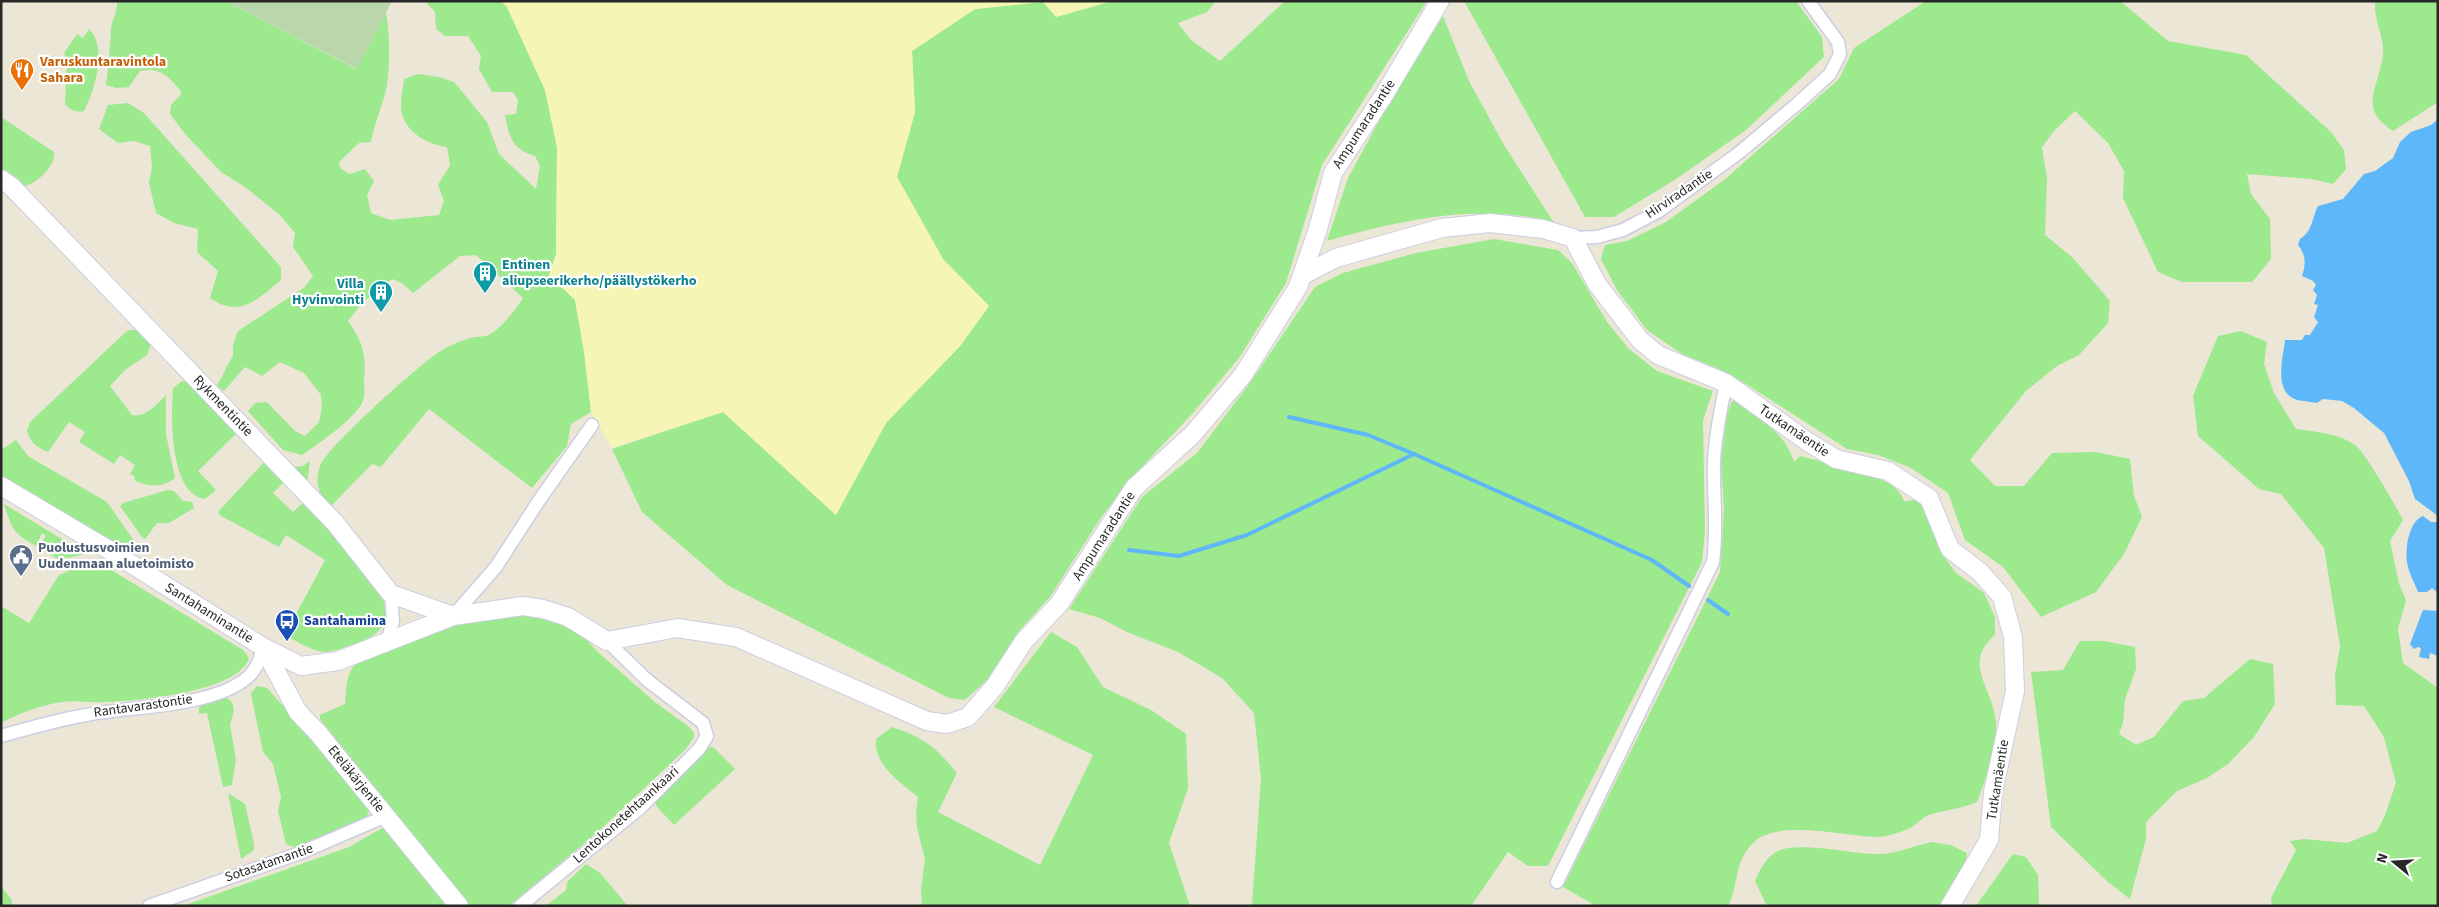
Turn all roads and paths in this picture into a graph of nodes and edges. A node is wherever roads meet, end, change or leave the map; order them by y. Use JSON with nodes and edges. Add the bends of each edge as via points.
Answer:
{"nodes":[{"id":1,"x":1440,"y":1,"type":"edge"},
{"id":2,"x":1808,"y":1,"type":"edge"},
{"id":3,"x":1,"y":179,"type":"edge"},
{"id":4,"x":1573,"y":238,"type":"junction"},
{"id":5,"x":1303,"y":275,"type":"junction"},
{"id":6,"x":1726,"y":383,"type":"junction"},
{"id":7,"x":592,"y":425,"type":"dead end"},
{"id":8,"x":1,"y":486,"type":"edge"},
{"id":9,"x":391,"y":594,"type":"junction"},
{"id":10,"x":453,"y":616,"type":"junction"},
{"id":11,"x":607,"y":641,"type":"junction"},
{"id":12,"x":387,"y":642,"type":"junction"},
{"id":13,"x":264,"y":647,"type":"junction"},
{"id":14,"x":1,"y":736,"type":"edge"},
{"id":15,"x":386,"y":816,"type":"junction"},
{"id":16,"x":1557,"y":882,"type":"dead end"},
{"id":17,"x":149,"y":906,"type":"edge"},
{"id":18,"x":459,"y":906,"type":"edge"},
{"id":19,"x":520,"y":906,"type":"edge"},
{"id":20,"x":1950,"y":906,"type":"edge"}],
"edges":[{"from":1,"to":5,"type":"street","name":"Ampumaradantie","via":[[1333,173]]},
{"from":2,"to":4,"type":"street","name":"Hirviradantie","via":[[1838,42],[1840,54],[1830,74],[1740,152],[1659,211],[1623,230],[1597,237]]},
{"from":3,"to":9,"type":"street","name":"Rykmentintie","via":[[336,524]]},
{"from":4,"to":5,"type":"street","name":"Hirviradantie","via":[[1543,229],[1490,223],[1442,228],[1336,258]]},
{"from":4,"to":6,"type":"street","name":"Tutkamäentie","via":[[1597,284],[1640,340],[1658,355]]},
{"from":5,"to":11,"type":"street","name":"Ampumaradantie","via":[[1243,375],[1193,434],[1134,488],[1059,604],[1024,641],[994,686],[968,716],[947,724],[926,721],[736,638],[676,628]]},
{"from":6,"to":16,"type":"street","via":[[1714,458],[1716,540],[1713,562]]},
{"from":6,"to":20,"type":"street","name":"Tutkamäentie","via":[[1836,459],[1888,472],[1929,498],[1950,549],[1980,572],[2002,597],[2013,637],[2015,690],[1993,792],[1989,840]]},
{"from":7,"to":10,"type":"street","via":[[496,566]]},
{"from":8,"to":13,"type":"street","name":"Santahaminantie"},
{"from":9,"to":10,"type":"street"},
{"from":9,"to":12,"type":"street","via":[[393,621]]},
{"from":10,"to":11,"type":"street","name":"Lentokonetehtaankaari","via":[[523,606],[536,608],[568,617]]},
{"from":10,"to":12,"type":"street","name":"Lentokonetehtaankaari"},
{"from":11,"to":19,"type":"street","name":"Lentokonetehtaankaari","via":[[647,680],[703,723],[707,736],[699,749],[640,808]]},
{"from":12,"to":13,"type":"street","name":"Lentokonetehtaankaari","via":[[338,661],[301,666]]},
{"from":13,"to":14,"type":"street","name":"Rantavarastontie","via":[[250,675],[234,686],[188,702],[87,714]]},
{"from":13,"to":15,"type":"street","name":"Eteläkärjentie","via":[[298,712]]},
{"from":15,"to":17,"type":"street","name":"Sotasatamantie","via":[[300,853]]},
{"from":15,"to":18,"type":"street","name":"Eteläkärjentie"}]}
